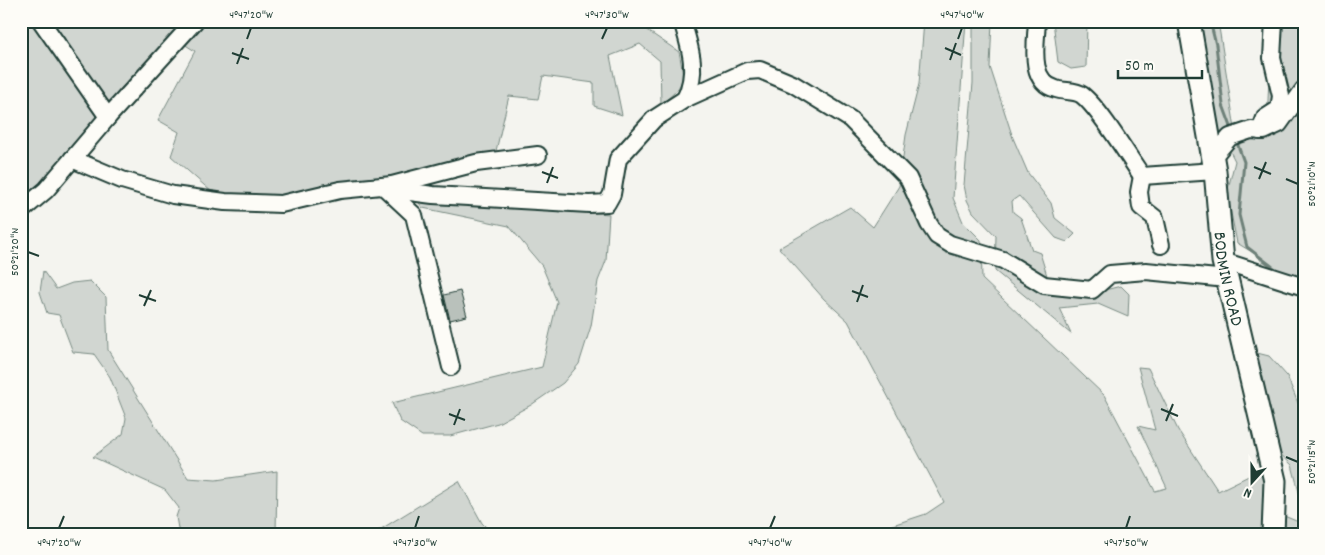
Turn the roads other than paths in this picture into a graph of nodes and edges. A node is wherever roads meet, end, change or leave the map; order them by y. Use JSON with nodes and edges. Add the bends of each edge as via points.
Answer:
{"nodes":[{"id":1,"x":41,"y":21,"type":"edge"},
{"id":2,"x":195,"y":21,"type":"edge"},
{"id":3,"x":1037,"y":21,"type":"edge"},
{"id":4,"x":1189,"y":21,"type":"edge"},
{"id":5,"x":1274,"y":21,"type":"edge"},
{"id":6,"x":683,"y":24,"type":"dead end"},
{"id":7,"x":1304,"y":89,"type":"edge"},
{"id":8,"x":685,"y":99,"type":"junction"},
{"id":9,"x":108,"y":117,"type":"junction"},
{"id":10,"x":1260,"y":131,"type":"junction"},
{"id":11,"x":538,"y":156,"type":"dead end"},
{"id":12,"x":72,"y":159,"type":"junction"},
{"id":13,"x":1214,"y":165,"type":"junction"},
{"id":14,"x":1142,"y":176,"type":"junction"},
{"id":15,"x":387,"y":186,"type":"junction"},
{"id":16,"x":21,"y":211,"type":"edge"},
{"id":17,"x":1161,"y":245,"type":"dead end"},
{"id":18,"x":1225,"y":270,"type":"junction"},
{"id":19,"x":1298,"y":285,"type":"edge"},
{"id":20,"x":451,"y":367,"type":"dead end"},
{"id":21,"x":1273,"y":534,"type":"edge"}],
"edges":[{"from":1,"to":9,"type":"street"},
{"from":2,"to":9,"type":"street"},
{"from":3,"to":14,"type":"street","via":[[1036,65],[1042,80],[1054,89],[1082,95]]},
{"from":4,"to":13,"type":"main road","name":"BODMIN ROAD"},
{"from":5,"to":10,"type":"street","via":[[1272,58],[1281,101],[1279,109],[1265,118]]},
{"from":6,"to":8,"type":"street","via":[[694,68],[692,86]]},
{"from":7,"to":10,"type":"street","via":[[1279,124]]},
{"from":8,"to":15,"type":"street","via":[[654,119],[618,159],[612,194],[607,203],[433,195]]},
{"from":8,"to":18,"type":"street","via":[[747,71],[760,70],[793,84],[850,119],[908,178],[937,236],[950,244],[1003,260],[1044,285],[1092,290],[1110,274]]},
{"from":9,"to":12,"type":"street"},
{"from":10,"to":13,"type":"street","via":[[1236,136]]},
{"from":11,"to":15,"type":"street","via":[[476,163]]},
{"from":12,"to":15,"type":"street","via":[[140,186],[173,195],[225,202],[281,204],[340,190]]},
{"from":12,"to":16,"type":"street","via":[[46,190]]},
{"from":13,"to":14,"type":"street"},
{"from":13,"to":18,"type":"main road","name":"BODMIN ROAD"},
{"from":14,"to":17,"type":"street","via":[[1141,207],[1155,218]]},
{"from":15,"to":20,"type":"street","via":[[414,214]]},
{"from":18,"to":19,"type":"street","via":[[1273,276]]},
{"from":18,"to":21,"type":"main road","name":"BODMIN ROAD","via":[[1274,482]]}]}
